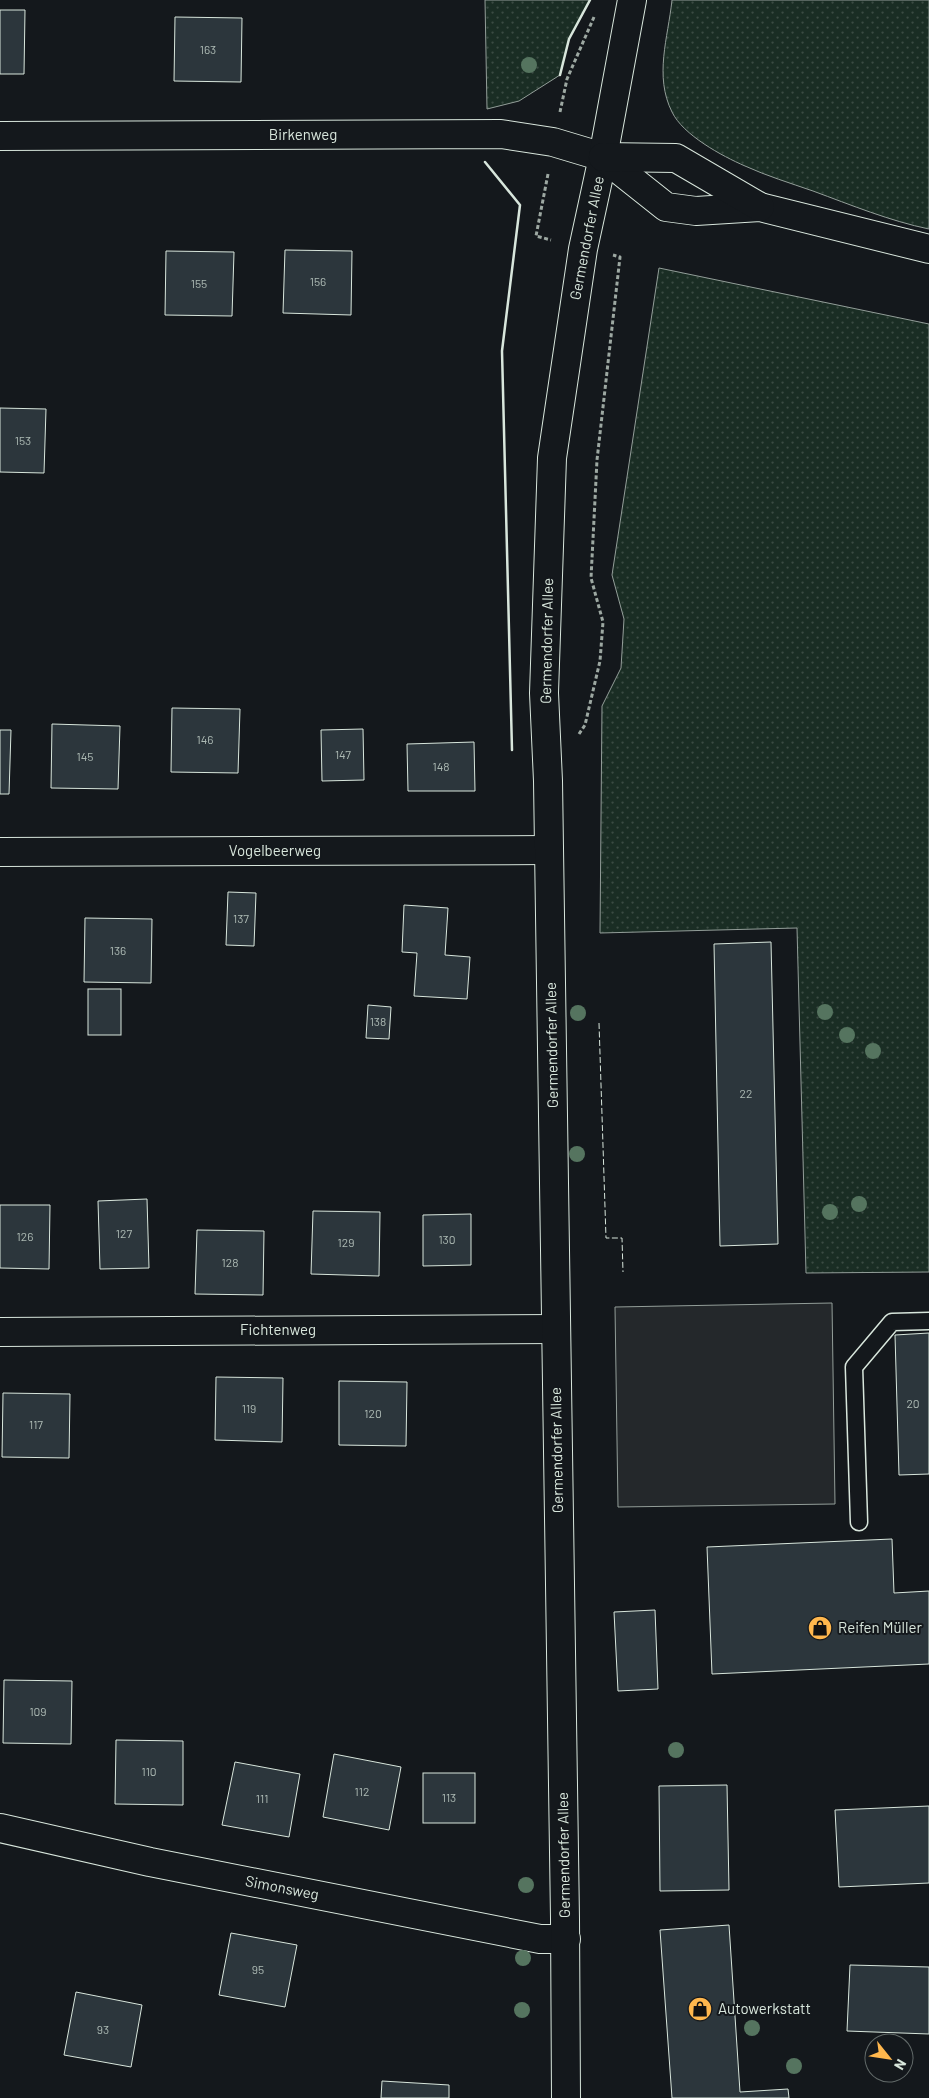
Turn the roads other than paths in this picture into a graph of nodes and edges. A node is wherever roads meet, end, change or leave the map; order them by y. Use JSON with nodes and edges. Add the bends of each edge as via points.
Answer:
{"nodes":[{"id":1,"x":632,"y":0,"type":"edge"},
{"id":2,"x":0,"y":136,"type":"edge"},
{"id":3,"x":603,"y":156,"type":"junction"},
{"id":4,"x":760,"y":207,"type":"junction"},
{"id":5,"x":929,"y":249,"type":"edge"},
{"id":6,"x":549,"y":850,"type":"junction"},
{"id":7,"x":0,"y":852,"type":"edge"},
{"id":8,"x":929,"y":1321,"type":"edge"},
{"id":9,"x":556,"y":1329,"type":"junction"},
{"id":10,"x":0,"y":1332,"type":"edge"},
{"id":11,"x":859,"y":1522,"type":"dead end"},
{"id":12,"x":0,"y":1828,"type":"edge"},
{"id":13,"x":566,"y":1939,"type":"junction"},
{"id":14,"x":566,"y":2098,"type":"edge"}],
"edges":[{"from":1,"to":3,"type":"main road","name":"Germendorfer Allee"},
{"from":2,"to":3,"type":"main road","name":"Birkenweg","via":[[501,134],[553,142]]},
{"from":3,"to":4,"type":"main road","via":[[676,158]]},
{"from":3,"to":4,"type":"main road","via":[[666,207],[696,211]]},
{"from":3,"to":6,"type":"main road","name":"Germendorfer Allee","via":[[583,249],[552,458],[544,692]]},
{"from":4,"to":5,"type":"main road"},
{"from":6,"to":7,"type":"main road","name":"Vogelbeerweg"},
{"from":6,"to":9,"type":"main road","name":"Germendorfer Allee"},
{"from":8,"to":11,"type":"lane","via":[[892,1322],[854,1367]]},
{"from":9,"to":10,"type":"main road","name":"Fichtenweg"},
{"from":9,"to":13,"type":"main road","name":"Germendorfer Allee"},
{"from":12,"to":13,"type":"main road","name":"Simonsweg","via":[[150,1862],[540,1939]]},
{"from":13,"to":14,"type":"main road","name":"Germendorfer Allee"}]}
